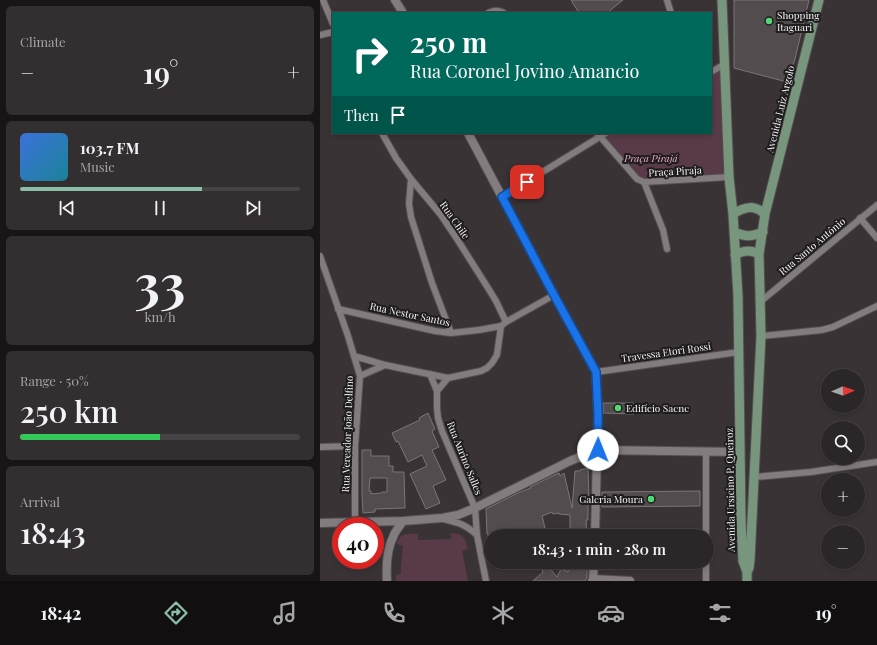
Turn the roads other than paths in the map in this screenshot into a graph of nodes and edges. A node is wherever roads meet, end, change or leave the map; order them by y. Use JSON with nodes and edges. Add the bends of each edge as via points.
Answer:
{"nodes":[{"id":1,"x":323,"y":0,"type":"edge"},
{"id":2,"x":396,"y":0,"type":"edge"},
{"id":3,"x":667,"y":0,"type":"edge"},
{"id":4,"x":722,"y":0,"type":"edge"},
{"id":5,"x":819,"y":0,"type":"edge"},
{"id":6,"x":402,"y":12,"type":"edge"},
{"id":7,"x":491,"y":12,"type":"edge"},
{"id":8,"x":502,"y":12,"type":"edge"},
{"id":9,"x":671,"y":12,"type":"edge"},
{"id":10,"x":332,"y":22,"type":"edge"},
{"id":11,"x":332,"y":32,"type":"edge"},
{"id":12,"x":320,"y":36,"type":"edge"},
{"id":13,"x":725,"y":64,"type":"junction"},
{"id":14,"x":712,"y":71,"type":"edge"},
{"id":15,"x":383,"y":134,"type":"edge"},
{"id":16,"x":469,"y":134,"type":"edge"},
{"id":17,"x":599,"y":135,"type":"edge"},
{"id":18,"x":730,"y":177,"type":"junction"},
{"id":19,"x":411,"y":179,"type":"junction"},
{"id":20,"x":644,"y":182,"type":"junction"},
{"id":21,"x":502,"y":197,"type":"junction"},
{"id":22,"x":877,"y":205,"type":"edge"},
{"id":23,"x":733,"y":214,"type":"junction"},
{"id":24,"x":765,"y":218,"type":"junction"},
{"id":25,"x":860,"y":218,"type":"junction"},
{"id":26,"x":734,"y":232,"type":"junction"},
{"id":27,"x":763,"y":232,"type":"junction"},
{"id":28,"x":877,"y":238,"type":"edge"},
{"id":29,"x":667,"y":249,"type":"dead end"},
{"id":30,"x":759,"y":254,"type":"junction"},
{"id":31,"x":735,"y":255,"type":"junction"},
{"id":32,"x":320,"y":256,"type":"edge"},
{"id":33,"x":554,"y":295,"type":"junction"},
{"id":34,"x":760,"y":302,"type":"junction"},
{"id":35,"x":877,"y":306,"type":"edge"},
{"id":36,"x":338,"y":309,"type":"junction"},
{"id":37,"x":504,"y":324,"type":"junction"},
{"id":38,"x":451,"y":333,"type":"junction"},
{"id":39,"x":761,"y":336,"type":"junction"},
{"id":40,"x":739,"y":352,"type":"junction"},
{"id":41,"x":354,"y":356,"type":"junction"},
{"id":42,"x":385,"y":365,"type":"junction"},
{"id":43,"x":596,"y":372,"type":"junction"},
{"id":44,"x":430,"y":374,"type":"junction"},
{"id":45,"x":360,"y":376,"type":"junction"},
{"id":46,"x":448,"y":378,"type":"junction"},
{"id":47,"x":437,"y":391,"type":"junction"},
{"id":48,"x":355,"y":446,"type":"junction"},
{"id":49,"x":320,"y":447,"type":"edge"},
{"id":50,"x":598,"y":450,"type":"junction"},
{"id":51,"x":706,"y":452,"type":"junction"},
{"id":52,"x":740,"y":452,"type":"junction"},
{"id":53,"x":877,"y":462,"type":"edge"},
{"id":54,"x":755,"y":477,"type":"junction"},
{"id":55,"x":475,"y":508,"type":"junction"},
{"id":56,"x":355,"y":517,"type":"edge"},
{"id":57,"x":442,"y":518,"type":"junction"},
{"id":58,"x":384,"y":522,"type":"edge"},
{"id":59,"x":403,"y":522,"type":"junction"},
{"id":60,"x":320,"y":523,"type":"edge"},
{"id":61,"x":332,"y":523,"type":"edge"},
{"id":62,"x":595,"y":529,"type":"edge"},
{"id":63,"x":706,"y":529,"type":"edge"},
{"id":64,"x":477,"y":535,"type":"junction"},
{"id":65,"x":594,"y":569,"type":"edge"},
{"id":66,"x":706,"y":569,"type":"edge"},
{"id":67,"x":747,"y":576,"type":"edge"},
{"id":68,"x":593,"y":580,"type":"edge"},
{"id":69,"x":387,"y":581,"type":"edge"},
{"id":70,"x":486,"y":581,"type":"edge"},
{"id":71,"x":630,"y":581,"type":"edge"},
{"id":72,"x":706,"y":581,"type":"edge"}],
"edges":[{"from":1,"to":10,"type":"street"},
{"from":2,"to":6,"type":"street"},
{"from":3,"to":9,"type":"street"},
{"from":4,"to":13,"type":"main road","name":"Avenida Ursicino P. Queiroz"},
{"from":5,"to":24,"type":"main road","name":"Avenida Luiz Argolo"},
{"from":7,"to":8,"type":"street","via":[[496,10]]},
{"from":11,"to":12,"type":"street"},
{"from":13,"to":14,"type":"street"},
{"from":13,"to":18,"type":"main road","name":"Avenida Ursicino P. Queiroz"},
{"from":15,"to":19,"type":"street","name":"Rua Chile"},
{"from":16,"to":21,"type":"street"},
{"from":17,"to":20,"type":"street","name":"Praça Piraja","via":[[637,179]]},
{"from":17,"to":21,"type":"street"},
{"from":18,"to":20,"type":"street","name":"Praça Piraja"},
{"from":18,"to":23,"type":"main road","name":"Avenida Ursicino P. Queiroz"},
{"from":19,"to":37,"type":"street","name":"Rua Chile","via":[[449,227],[496,301]]},
{"from":19,"to":38,"type":"street","via":[[411,217]]},
{"from":20,"to":29,"type":"street","via":[[663,230]]},
{"from":21,"to":33,"type":"street"},
{"from":22,"to":25,"type":"street","name":"Rua Santo Antônio"},
{"from":23,"to":24,"type":"main road","via":[[753,208],[760,210]]},
{"from":23,"to":26,"type":"main road","name":"Avenida Ursicino P. Queiroz"},
{"from":24,"to":27,"type":"main road","name":"Avenida Ursicino P. Queiroz"},
{"from":25,"to":28,"type":"street"},
{"from":25,"to":34,"type":"street","name":"Rua Santo Antônio"},
{"from":26,"to":27,"type":"main road","via":[[742,236],[754,236]]},
{"from":26,"to":31,"type":"main road","name":"Avenida Ursicino P. Queiroz"},
{"from":27,"to":30,"type":"main road","name":"Avenida Ursicino P. Queiroz"},
{"from":30,"to":31,"type":"main road","via":[[746,251]]},
{"from":30,"to":34,"type":"main road","name":"Avenida Ursicino P. Queiroz"},
{"from":31,"to":40,"type":"main road","name":"Avenida Ursicino P. Queiroz"},
{"from":32,"to":36,"type":"street","name":"Rua Vereador João Delfino"},
{"from":33,"to":37,"type":"street","name":"Rua Nestor Santos"},
{"from":33,"to":43,"type":"street"},
{"from":34,"to":39,"type":"main road","name":"Avenida Ursicino P. Queiroz"},
{"from":35,"to":39,"type":"street","via":[[822,330]]},
{"from":36,"to":38,"type":"street","name":"Rua Nestor Santos"},
{"from":36,"to":41,"type":"street","name":"Rua Vereador João Delfino"},
{"from":37,"to":38,"type":"street","name":"Rua Nestor Santos"},
{"from":37,"to":46,"type":"street","via":[[497,355],[486,368]]},
{"from":39,"to":54,"type":"main road","name":"Avenida Ursicino P. Queiroz"},
{"from":40,"to":43,"type":"street","name":"Travessa Etori Rossi"},
{"from":40,"to":52,"type":"main road","name":"Avenida Ursicino P. Queiroz"},
{"from":41,"to":42,"type":"street"},
{"from":41,"to":45,"type":"street","name":"Rua Vereador João Delfino"},
{"from":42,"to":44,"type":"street"},
{"from":42,"to":45,"type":"street"},
{"from":43,"to":50,"type":"street"},
{"from":44,"to":46,"type":"street"},
{"from":44,"to":47,"type":"street","name":"Rua Aurino Salles"},
{"from":45,"to":48,"type":"street","name":"Rua Vereador João Delfino"},
{"from":46,"to":47,"type":"street"},
{"from":47,"to":55,"type":"street","name":"Rua Aurino Salles","via":[[438,418],[442,431]]},
{"from":48,"to":49,"type":"street"},
{"from":48,"to":56,"type":"street","name":"Rua Vereador João Delfino"},
{"from":50,"to":51,"type":"street"},
{"from":50,"to":55,"type":"street","via":[[557,466]]},
{"from":50,"to":62,"type":"street"},
{"from":51,"to":52,"type":"street"},
{"from":51,"to":63,"type":"street"},
{"from":52,"to":67,"type":"main road","name":"Avenida Ursicino P. Queiroz","via":[[742,545]]},
{"from":53,"to":54,"type":"street"},
{"from":54,"to":67,"type":"main road","name":"Avenida Ursicino P. Queiroz"},
{"from":55,"to":57,"type":"street"},
{"from":55,"to":64,"type":"street","name":"Rua Aurino Salles"},
{"from":57,"to":59,"type":"street"},
{"from":57,"to":64,"type":"street","via":[[469,527]]},
{"from":58,"to":59,"type":"street"},
{"from":59,"to":69,"type":"street","via":[[394,535],[389,549]]},
{"from":60,"to":61,"type":"street"},
{"from":64,"to":70,"type":"street","name":"Rua Aurino Salles"},
{"from":65,"to":68,"type":"street"},
{"from":66,"to":72,"type":"street"},
{"from":68,"to":71,"type":"street"}]}
